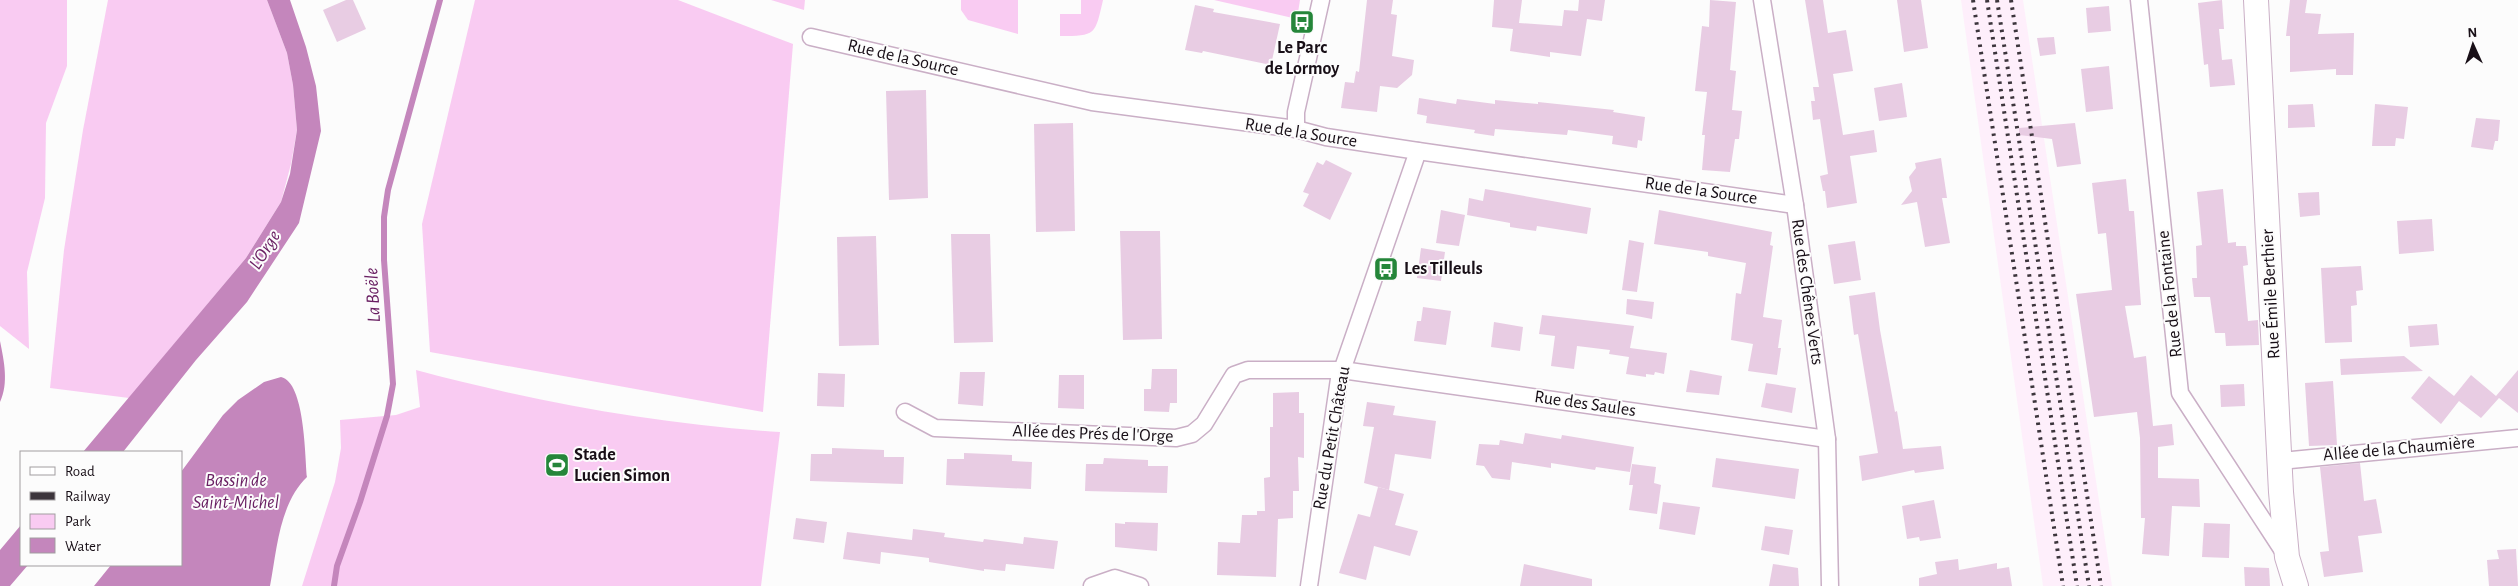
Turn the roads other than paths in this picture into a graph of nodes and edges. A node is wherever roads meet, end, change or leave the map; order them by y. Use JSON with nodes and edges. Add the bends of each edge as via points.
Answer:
{"nodes":[{"id":1,"x":1321,"y":0,"type":"edge"},
{"id":2,"x":1762,"y":0,"type":"edge"},
{"id":3,"x":2139,"y":0,"type":"edge"},
{"id":4,"x":2256,"y":0,"type":"edge"},
{"id":5,"x":810,"y":37,"type":"dead end"},
{"id":6,"x":1296,"y":129,"type":"junction"},
{"id":7,"x":1418,"y":151,"type":"junction"},
{"id":8,"x":1795,"y":205,"type":"junction"},
{"id":9,"x":1342,"y":370,"type":"junction"},
{"id":10,"x":905,"y":412,"type":"dead end"},
{"id":11,"x":2518,"y":438,"type":"edge"},
{"id":12,"x":1827,"y":439,"type":"junction"},
{"id":13,"x":2280,"y":460,"type":"junction"},
{"id":14,"x":2287,"y":557,"type":"junction"},
{"id":15,"x":1092,"y":586,"type":"edge"},
{"id":16,"x":1140,"y":586,"type":"edge"},
{"id":17,"x":1309,"y":586,"type":"edge"},
{"id":18,"x":1830,"y":586,"type":"edge"},
{"id":19,"x":2296,"y":586,"type":"edge"}],
"edges":[{"from":1,"to":6,"type":"street","via":[[1296,112]]},
{"from":2,"to":8,"type":"street","name":"Rue des Chênes Verts"},
{"from":3,"to":14,"type":"street","name":"Rue de la Fontaine","via":[[2180,393]]},
{"from":4,"to":13,"type":"street","name":"Rue Émile Berthier"},
{"from":5,"to":6,"type":"street","name":"Rue de la Source","via":[[1092,102]]},
{"from":6,"to":7,"type":"street","name":"Rue de la Source","via":[[1326,137]]},
{"from":7,"to":8,"type":"street","name":"Rue de la Source"},
{"from":7,"to":9,"type":"street","name":"Rue du Petit Château"},
{"from":8,"to":12,"type":"street","name":"Rue des Chênes Verts"},
{"from":9,"to":10,"type":"street","name":"Allée des Prés de l'Orge","via":[[1248,370],[1234,375],[1204,424],[1192,434],[1176,438],[935,428]]},
{"from":9,"to":12,"type":"street","name":"Rue des Saules"},
{"from":9,"to":17,"type":"street","name":"Rue du Petit Château"},
{"from":11,"to":13,"type":"street","name":"Allée de la Chaumière"},
{"from":12,"to":18,"type":"street","name":"Rue des Chênes Verts"},
{"from":13,"to":14,"type":"street","name":"Rue Émile Berthier"},
{"from":14,"to":19,"type":"street","name":"Rue Émile Berthier"},
{"from":15,"to":16,"type":"street","via":[[1115,578]]}]}
